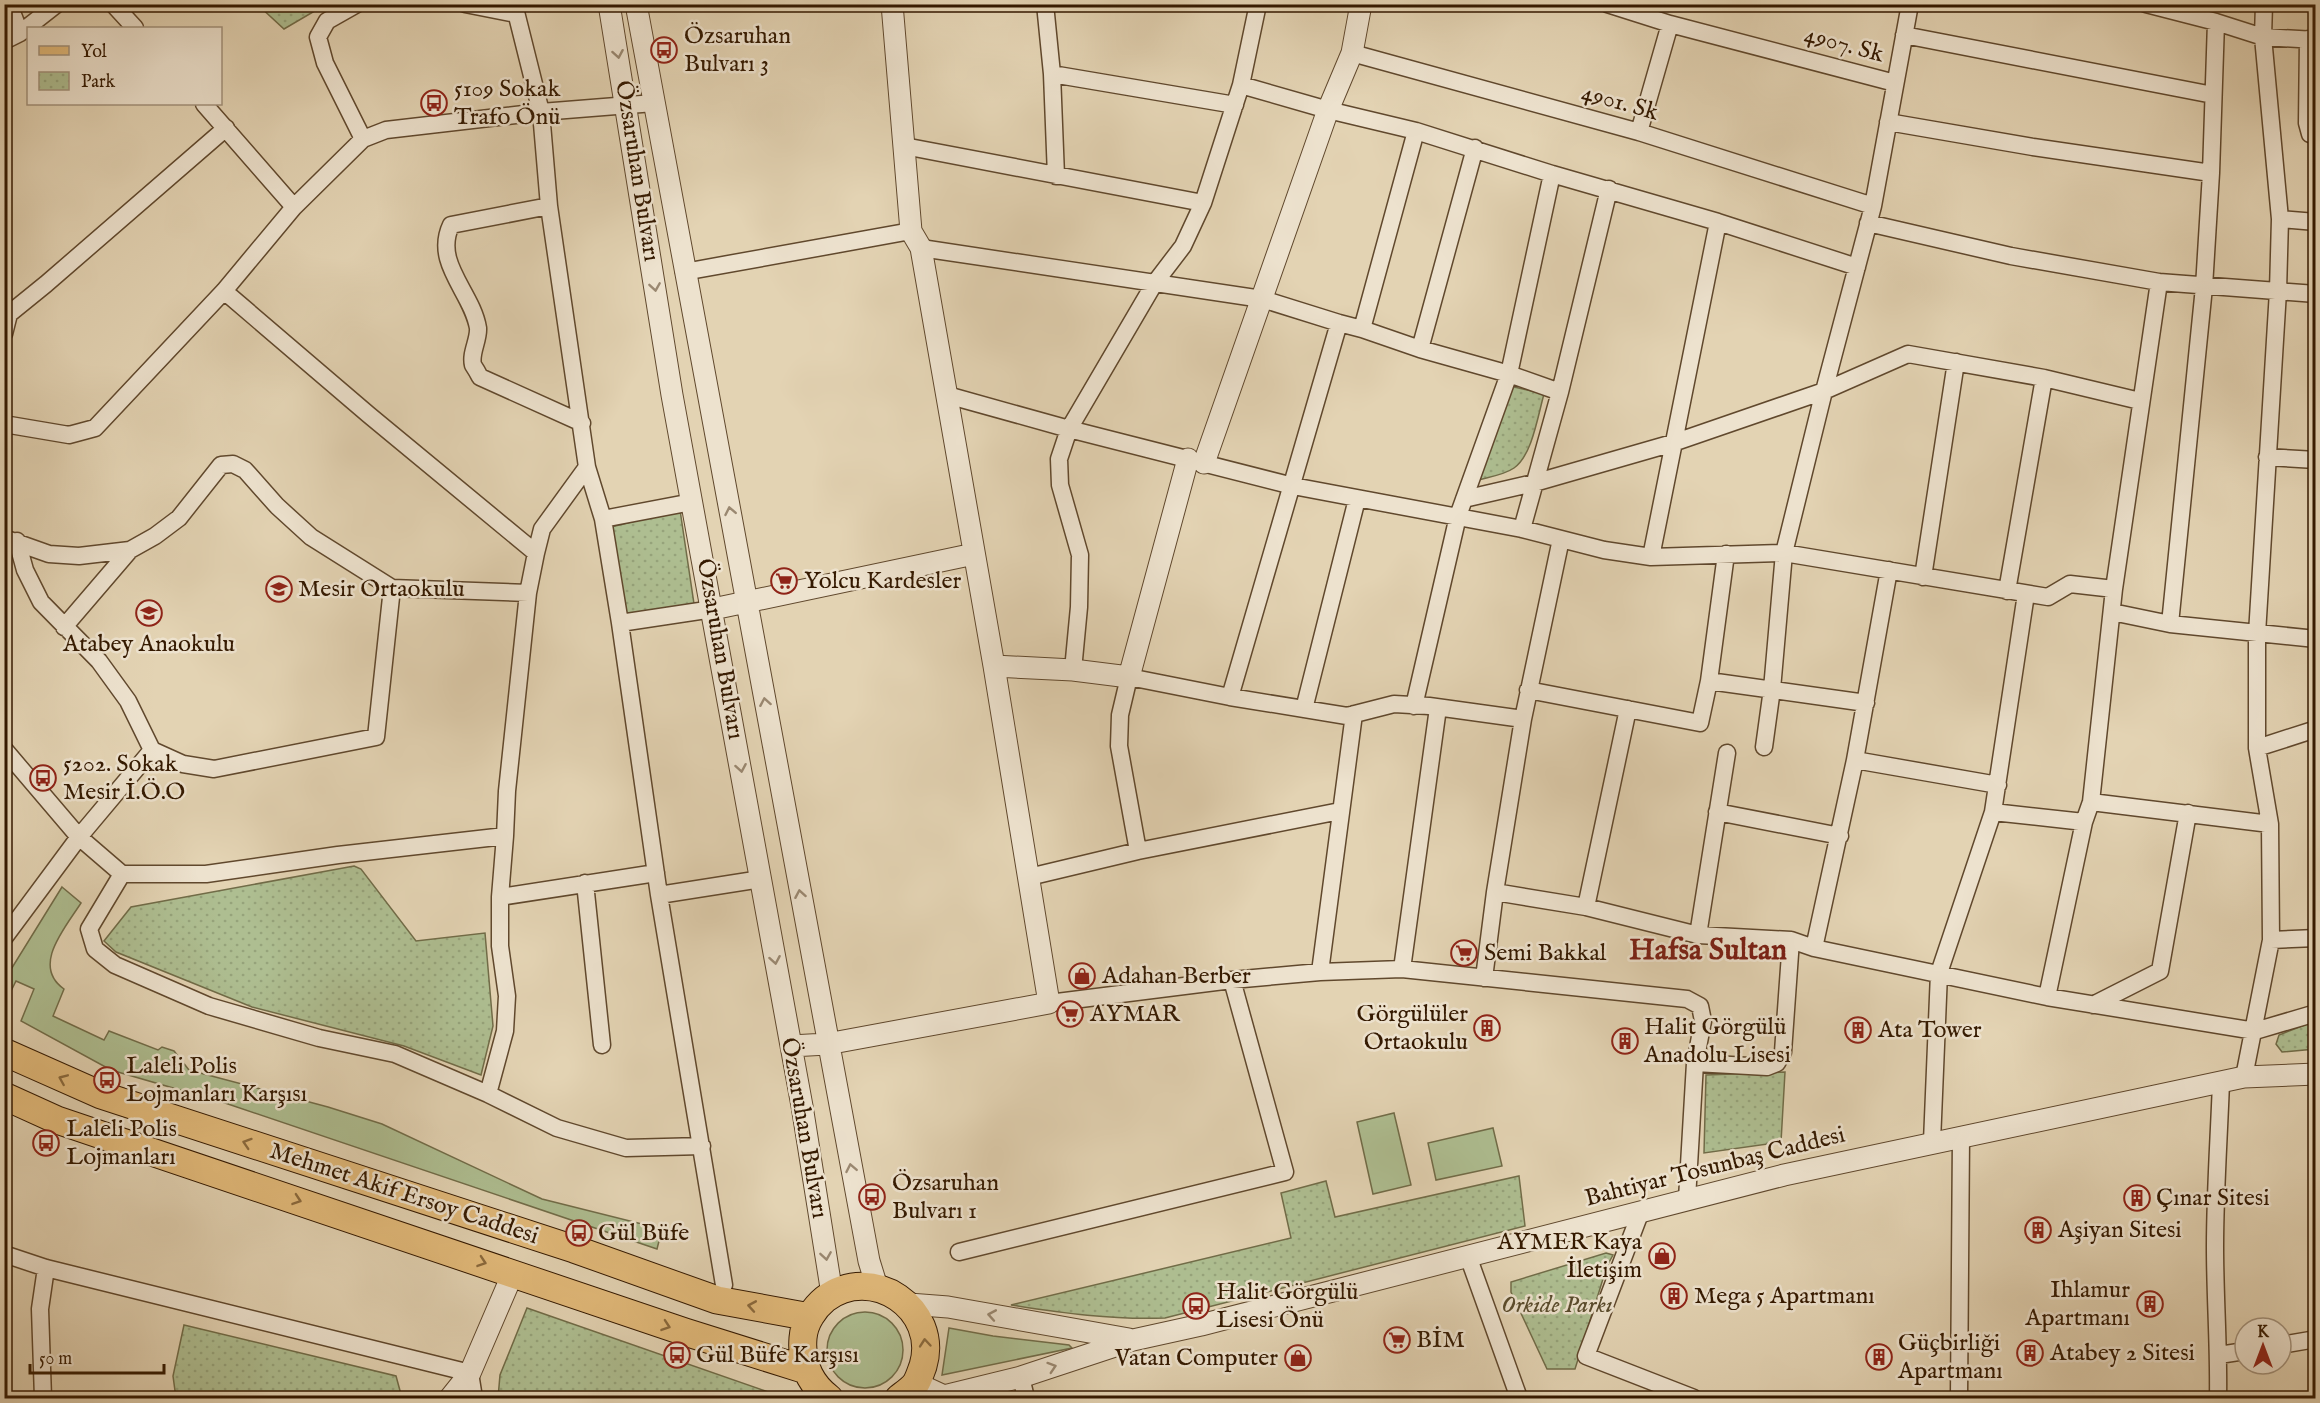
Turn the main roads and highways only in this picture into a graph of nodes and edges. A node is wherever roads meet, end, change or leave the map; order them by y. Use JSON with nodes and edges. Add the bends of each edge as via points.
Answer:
{"nodes":[{"id":1,"x":4,"y":1052,"type":"edge"},
{"id":2,"x":4,"y":1096,"type":"edge"},
{"id":3,"x":810,"y":1317,"type":"junction"},
{"id":4,"x":806,"y":1370,"type":"junction"},
{"id":5,"x":903,"y":1395,"type":"edge"},
{"id":6,"x":829,"y":1398,"type":"edge"}],
"edges":[{"from":3,"to":1,"type":"main road","name":"Mehmet Akif Ersoy Caddesi","one_way":true,"via":[[717,1300],[562,1245],[100,1095]]},
{"from":2,"to":4,"type":"main road","name":"Mehmet Akif Ersoy Caddesi","one_way":true,"via":[[57,1120]]},
{"from":3,"to":4,"type":"main road","via":[[803,1334]]},
{"from":5,"to":3,"type":"main road","one_way":true,"via":[[926,1356],[925,1337],[909,1305],[894,1293],[862,1286],[832,1294]]},
{"from":4,"to":6,"type":"main road","via":[[814,1385]]}]}
